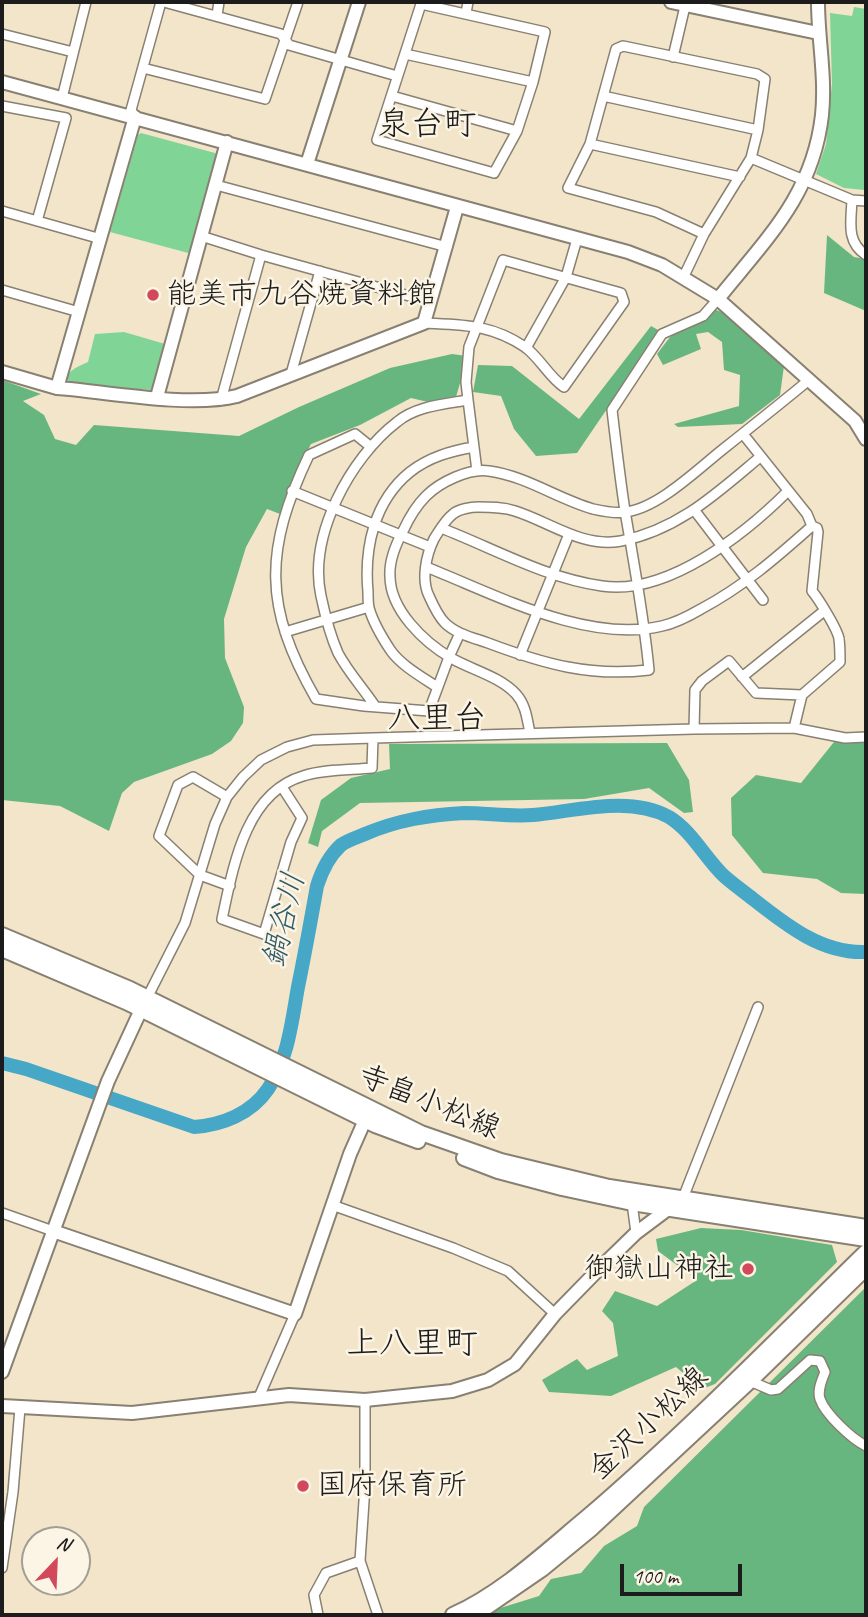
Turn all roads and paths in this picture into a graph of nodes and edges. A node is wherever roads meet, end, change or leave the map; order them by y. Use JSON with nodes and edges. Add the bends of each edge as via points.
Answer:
{"nodes":[{"id":1,"x":86,"y":2,"type":"edge"},
{"id":2,"x":163,"y":2,"type":"edge"},
{"id":3,"x":219,"y":2,"type":"edge"},
{"id":4,"x":298,"y":2,"type":"edge"},
{"id":5,"x":359,"y":2,"type":"edge"},
{"id":6,"x":468,"y":2,"type":"edge"},
{"id":7,"x":671,"y":2,"type":"edge"},
{"id":8,"x":818,"y":2,"type":"edge"},
{"id":9,"x":686,"y":4,"type":"edge"},
{"id":10,"x":466,"y":13,"type":"junction"},
{"id":11,"x":217,"y":15,"type":"junction"},
{"id":12,"x":818,"y":33,"type":"junction"},
{"id":13,"x":2,"y":34,"type":"edge"},
{"id":14,"x":285,"y":40,"type":"junction"},
{"id":15,"x":73,"y":52,"type":"junction"},
{"id":16,"x":405,"y":54,"type":"junction"},
{"id":17,"x":673,"y":57,"type":"junction"},
{"id":18,"x":340,"y":61,"type":"junction"},
{"id":19,"x":143,"y":68,"type":"junction"},
{"id":20,"x":397,"y":76,"type":"junction"},
{"id":21,"x":2,"y":82,"type":"edge"},
{"id":22,"x":533,"y":82,"type":"junction"},
{"id":23,"x":392,"y":96,"type":"junction"},
{"id":24,"x":603,"y":96,"type":"junction"},
{"id":25,"x":62,"y":98,"type":"junction"},
{"id":26,"x":2,"y":106,"type":"edge"},
{"id":27,"x":135,"y":117,"type":"junction"},
{"id":28,"x":758,"y":130,"type":"junction"},
{"id":29,"x":517,"y":131,"type":"junction"},
{"id":30,"x":227,"y":142,"type":"junction"},
{"id":31,"x":590,"y":144,"type":"junction"},
{"id":32,"x":751,"y":158,"type":"junction"},
{"id":33,"x":307,"y":164,"type":"junction"},
{"id":34,"x":740,"y":177,"type":"junction"},
{"id":35,"x":804,"y":181,"type":"junction"},
{"id":36,"x":216,"y":185,"type":"junction"},
{"id":37,"x":852,"y":200,"type":"junction"},
{"id":38,"x":866,"y":201,"type":"edge"},
{"id":39,"x":457,"y":207,"type":"junction"},
{"id":40,"x":2,"y":211,"type":"edge"},
{"id":41,"x":37,"y":221,"type":"junction"},
{"id":42,"x":704,"y":234,"type":"junction"},
{"id":43,"x":201,"y":236,"type":"junction"},
{"id":44,"x":101,"y":239,"type":"junction"},
{"id":45,"x":577,"y":239,"type":"junction"},
{"id":46,"x":447,"y":247,"type":"junction"},
{"id":47,"x":261,"y":255,"type":"junction"},
{"id":48,"x":866,"y":255,"type":"edge"},
{"id":49,"x":320,"y":271,"type":"junction"},
{"id":50,"x":684,"y":276,"type":"junction"},
{"id":51,"x":566,"y":278,"type":"junction"},
{"id":52,"x":2,"y":290,"type":"edge"},
{"id":53,"x":718,"y":299,"type":"junction"},
{"id":54,"x":431,"y":302,"type":"junction"},
{"id":55,"x":79,"y":312,"type":"junction"},
{"id":56,"x":424,"y":323,"type":"junction"},
{"id":57,"x":478,"y":326,"type":"junction"},
{"id":58,"x":526,"y":348,"type":"junction"},
{"id":59,"x":2,"y":372,"type":"edge"},
{"id":60,"x":291,"y":374,"type":"junction"},
{"id":61,"x":809,"y":380,"type":"junction"},
{"id":62,"x":57,"y":388,"type":"junction"},
{"id":63,"x":157,"y":397,"type":"junction"},
{"id":64,"x":221,"y":400,"type":"junction"},
{"id":65,"x":468,"y":400,"type":"junction"},
{"id":66,"x":743,"y":434,"type":"junction"},
{"id":67,"x":866,"y":439,"type":"edge"},
{"id":68,"x":372,"y":447,"type":"junction"},
{"id":69,"x":474,"y":447,"type":"junction"},
{"id":70,"x":760,"y":457,"type":"junction"},
{"id":71,"x":477,"y":471,"type":"junction"},
{"id":72,"x":292,"y":491,"type":"junction"},
{"id":73,"x":788,"y":491,"type":"junction"},
{"id":74,"x":333,"y":508,"type":"junction"},
{"id":75,"x":695,"y":511,"type":"junction"},
{"id":76,"x":625,"y":513,"type":"junction"},
{"id":77,"x":374,"y":524,"type":"junction"},
{"id":78,"x":812,"y":526,"type":"junction"},
{"id":79,"x":440,"y":528,"type":"junction"},
{"id":80,"x":569,"y":534,"type":"junction"},
{"id":81,"x":401,"y":535,"type":"junction"},
{"id":82,"x":631,"y":537,"type":"junction"},
{"id":83,"x":722,"y":545,"type":"junction"},
{"id":84,"x":430,"y":547,"type":"junction"},
{"id":85,"x":426,"y":568,"type":"junction"},
{"id":86,"x":553,"y":574,"type":"junction"},
{"id":87,"x":750,"y":580,"type":"junction"},
{"id":88,"x":638,"y":585,"type":"junction"},
{"id":89,"x":763,"y":600,"type":"dead end"},
{"id":90,"x":369,"y":607,"type":"junction"},
{"id":91,"x":538,"y":611,"type":"junction"},
{"id":92,"x":824,"y":611,"type":"junction"},
{"id":93,"x":327,"y":620,"type":"junction"},
{"id":94,"x":645,"y":628,"type":"junction"},
{"id":95,"x":285,"y":632,"type":"junction"},
{"id":96,"x":460,"y":633,"type":"junction"},
{"id":97,"x":520,"y":655,"type":"junction"},
{"id":98,"x":449,"y":657,"type":"junction"},
{"id":99,"x":742,"y":677,"type":"junction"},
{"id":100,"x":437,"y":687,"type":"junction"},
{"id":101,"x":802,"y":695,"type":"junction"},
{"id":102,"x":375,"y":706,"type":"junction"},
{"id":103,"x":794,"y":728,"type":"junction"},
{"id":104,"x":694,"y":729,"type":"junction"},
{"id":105,"x":530,"y":733,"type":"junction"},
{"id":106,"x":866,"y":737,"type":"edge"},
{"id":107,"x":373,"y":738,"type":"junction"},
{"id":108,"x":282,"y":787,"type":"junction"},
{"id":109,"x":228,"y":797,"type":"junction"},
{"id":110,"x":200,"y":875,"type":"junction"},
{"id":111,"x":230,"y":886,"type":"junction"},
{"id":112,"x":2,"y":935,"type":"edge"},
{"id":113,"x":2,"y":949,"type":"edge"},
{"id":114,"x":144,"y":1004,"type":"junction"},
{"id":115,"x":758,"y":1006,"type":"dead end"},
{"id":116,"x":367,"y":1115,"type":"junction"},
{"id":117,"x":683,"y":1198,"type":"junction"},
{"id":118,"x":632,"y":1203,"type":"junction"},
{"id":119,"x":332,"y":1205,"type":"junction"},
{"id":120,"x":670,"y":1208,"type":"junction"},
{"id":121,"x":2,"y":1213,"type":"edge"},
{"id":122,"x":866,"y":1227,"type":"edge"},
{"id":123,"x":53,"y":1231,"type":"junction"},
{"id":124,"x":636,"y":1233,"type":"junction"},
{"id":125,"x":866,"y":1239,"type":"edge"},
{"id":126,"x":866,"y":1252,"type":"edge"},
{"id":127,"x":866,"y":1268,"type":"edge"},
{"id":128,"x":295,"y":1314,"type":"junction"},
{"id":129,"x":555,"y":1314,"type":"junction"},
{"id":130,"x":2,"y":1372,"type":"edge"},
{"id":131,"x":750,"y":1381,"type":"junction"},
{"id":132,"x":259,"y":1397,"type":"junction"},
{"id":133,"x":365,"y":1399,"type":"junction"},
{"id":134,"x":2,"y":1406,"type":"edge"},
{"id":135,"x":20,"y":1408,"type":"junction"},
{"id":136,"x":866,"y":1447,"type":"edge"},
{"id":137,"x":360,"y":1561,"type":"junction"},
{"id":138,"x":2,"y":1568,"type":"edge"},
{"id":139,"x":318,"y":1615,"type":"edge"},
{"id":140,"x":378,"y":1615,"type":"edge"},
{"id":141,"x":453,"y":1615,"type":"edge"},
{"id":142,"x":475,"y":1615,"type":"edge"}],
"edges":[{"from":1,"to":15,"type":"street"},
{"from":2,"to":11,"type":"street"},
{"from":2,"to":19,"type":"street"},
{"from":3,"to":11,"type":"street"},
{"from":4,"to":14,"type":"street"},
{"from":5,"to":18,"type":"street"},
{"from":6,"to":10,"type":"street"},
{"from":7,"to":9,"type":"street"},
{"from":8,"to":12,"type":"street"},
{"from":9,"to":12,"type":"street"},
{"from":9,"to":17,"type":"street"},
{"from":10,"to":16,"type":"street","via":[[421,4]]},
{"from":10,"to":22,"type":"street","via":[[545,32]]},
{"from":11,"to":14,"type":"street","via":[[281,34]]},
{"from":12,"to":35,"type":"street","via":[[822,114]]},
{"from":13,"to":15,"type":"street"},
{"from":14,"to":18,"type":"street"},
{"from":14,"to":19,"type":"street","via":[[265,99]]},
{"from":15,"to":25,"type":"street"},
{"from":16,"to":20,"type":"street"},
{"from":16,"to":22,"type":"street"},
{"from":17,"to":24,"type":"street","via":[[623,46],[616,49]]},
{"from":17,"to":28,"type":"street","via":[[765,79]]},
{"from":18,"to":20,"type":"street"},
{"from":18,"to":33,"type":"street"},
{"from":19,"to":27,"type":"street","via":[[131,110]]},
{"from":20,"to":23,"type":"street"},
{"from":21,"to":25,"type":"street"},
{"from":22,"to":29,"type":"street"},
{"from":23,"to":29,"type":"street"},
{"from":23,"to":29,"type":"street","via":[[377,140],[494,173]]},
{"from":24,"to":28,"type":"street"},
{"from":24,"to":31,"type":"street"},
{"from":25,"to":27,"type":"street"},
{"from":26,"to":41,"type":"street","via":[[66,118]]},
{"from":27,"to":30,"type":"street"},
{"from":27,"to":44,"type":"street"},
{"from":28,"to":32,"type":"street"},
{"from":30,"to":33,"type":"street"},
{"from":30,"to":36,"type":"street"},
{"from":31,"to":34,"type":"street"},
{"from":31,"to":42,"type":"street","via":[[568,188],[656,212]]},
{"from":32,"to":34,"type":"street"},
{"from":32,"to":35,"type":"street"},
{"from":33,"to":39,"type":"street"},
{"from":34,"to":42,"type":"street"},
{"from":35,"to":37,"type":"street"},
{"from":35,"to":53,"type":"street","via":[[777,227]]},
{"from":36,"to":43,"type":"street"},
{"from":36,"to":46,"type":"street"},
{"from":37,"to":38,"type":"street"},
{"from":37,"to":48,"type":"street","via":[[850,233]]},
{"from":39,"to":45,"type":"street"},
{"from":39,"to":46,"type":"street"},
{"from":40,"to":41,"type":"street"},
{"from":41,"to":44,"type":"street"},
{"from":42,"to":50,"type":"street"},
{"from":43,"to":47,"type":"street"},
{"from":43,"to":63,"type":"street"},
{"from":44,"to":55,"type":"street"},
{"from":45,"to":50,"type":"street","via":[[628,252]]},
{"from":45,"to":51,"type":"street"},
{"from":46,"to":54,"type":"street"},
{"from":47,"to":49,"type":"street"},
{"from":47,"to":64,"type":"street"},
{"from":49,"to":54,"type":"street"},
{"from":49,"to":60,"type":"street"},
{"from":50,"to":53,"type":"street"},
{"from":51,"to":57,"type":"street","via":[[503,260]]},
{"from":51,"to":58,"type":"street"},
{"from":51,"to":58,"type":"street","via":[[621,293],[624,302],[564,387]]},
{"from":52,"to":55,"type":"street"},
{"from":53,"to":61,"type":"street"},
{"from":53,"to":76,"type":"street","via":[[702,316],[662,334],[612,410]]},
{"from":54,"to":56,"type":"street"},
{"from":55,"to":62,"type":"street"},
{"from":56,"to":57,"type":"street"},
{"from":56,"to":60,"type":"street"},
{"from":57,"to":58,"type":"street"},
{"from":57,"to":65,"type":"street","via":[[469,347]]},
{"from":59,"to":62,"type":"street"},
{"from":60,"to":64,"type":"street"},
{"from":61,"to":66,"type":"street"},
{"from":61,"to":67,"type":"street","via":[[855,421]]},
{"from":62,"to":63,"type":"street"},
{"from":63,"to":64,"type":"street"},
{"from":65,"to":68,"type":"street","via":[[423,409],[398,420]]},
{"from":65,"to":69,"type":"street"},
{"from":66,"to":70,"type":"street"},
{"from":66,"to":76,"type":"street","via":[[668,494]]},
{"from":68,"to":72,"type":"street","via":[[355,434],[309,455]]},
{"from":68,"to":74,"type":"street"},
{"from":69,"to":71,"type":"street"},
{"from":69,"to":77,"type":"street","via":[[429,460],[409,473]]},
{"from":70,"to":73,"type":"street"},
{"from":70,"to":75,"type":"street"},
{"from":71,"to":76,"type":"street","via":[[521,480],[594,509]]},
{"from":71,"to":81,"type":"street","via":[[430,492]]},
{"from":72,"to":74,"type":"street"},
{"from":72,"to":95,"type":"street","via":[[275,564]]},
{"from":73,"to":78,"type":"street"},
{"from":73,"to":83,"type":"street"},
{"from":74,"to":77,"type":"street"},
{"from":74,"to":93,"type":"street","via":[[320,560],[320,593]]},
{"from":75,"to":82,"type":"street","via":[[656,532]]},
{"from":75,"to":83,"type":"street"},
{"from":76,"to":82,"type":"street"},
{"from":77,"to":81,"type":"street"},
{"from":77,"to":90,"type":"street","via":[[366,578]]},
{"from":78,"to":87,"type":"street"},
{"from":78,"to":92,"type":"street","via":[[818,532],[812,591]]},
{"from":79,"to":80,"type":"street","via":[[453,513],[471,507],[498,507]]},
{"from":79,"to":84,"type":"street"},
{"from":79,"to":86,"type":"street"},
{"from":80,"to":82,"type":"street","via":[[601,542]]},
{"from":80,"to":86,"type":"street"},
{"from":81,"to":84,"type":"street"},
{"from":81,"to":98,"type":"street","via":[[390,576],[395,598],[410,623]]},
{"from":82,"to":88,"type":"street"},
{"from":83,"to":87,"type":"street"},
{"from":83,"to":88,"type":"street","via":[[680,570]]},
{"from":84,"to":85,"type":"street"},
{"from":85,"to":91,"type":"street"},
{"from":85,"to":96,"type":"street","via":[[425,587],[434,606],[445,623]]},
{"from":86,"to":88,"type":"street","via":[[602,586]]},
{"from":86,"to":91,"type":"street"},
{"from":87,"to":89,"type":"street"},
{"from":87,"to":94,"type":"street","via":[[679,620]]},
{"from":88,"to":94,"type":"street"},
{"from":90,"to":93,"type":"street"},
{"from":90,"to":100,"type":"street","via":[[393,653]]},
{"from":91,"to":94,"type":"street","via":[[603,629]]},
{"from":91,"to":97,"type":"street"},
{"from":92,"to":99,"type":"street"},
{"from":92,"to":101,"type":"street","via":[[839,636],[840,662]]},
{"from":93,"to":95,"type":"street"},
{"from":93,"to":102,"type":"street","via":[[339,653]]},
{"from":94,"to":97,"type":"street","via":[[649,670],[580,671]]},
{"from":95,"to":102,"type":"street","via":[[316,699]]},
{"from":96,"to":97,"type":"street"},
{"from":96,"to":98,"type":"street"},
{"from":98,"to":100,"type":"street"},
{"from":98,"to":105,"type":"street","via":[[509,688],[524,706]]},
{"from":99,"to":101,"type":"street","via":[[756,693]]},
{"from":99,"to":104,"type":"street","via":[[729,661],[702,681],[695,690]]},
{"from":100,"to":102,"type":"street","via":[[429,710]]},
{"from":101,"to":103,"type":"street"},
{"from":103,"to":104,"type":"street"},
{"from":103,"to":106,"type":"street","via":[[845,738]]},
{"from":104,"to":105,"type":"street"},
{"from":105,"to":107,"type":"street"},
{"from":107,"to":108,"type":"street","via":[[372,768],[313,773]]},
{"from":107,"to":109,"type":"street","via":[[313,740],[287,747],[261,760]]},
{"from":108,"to":111,"type":"street","via":[[251,818]]},
{"from":108,"to":111,"type":"street","via":[[302,818],[264,934],[222,919]]},
{"from":109,"to":110,"type":"street"},
{"from":109,"to":110,"type":"street","via":[[192,777],[178,785],[159,836]]},
{"from":110,"to":111,"type":"street"},
{"from":110,"to":114,"type":"street","via":[[185,923]]},
{"from":112,"to":114,"type":"main road","name":"寺畠小松線"},
{"from":113,"to":114,"type":"main road","name":"寺畠小松線"},
{"from":114,"to":116,"type":"main road","name":"寺畠小松線"},
{"from":114,"to":123,"type":"street","via":[[108,1081]]},
{"from":115,"to":117,"type":"street"},
{"from":116,"to":117,"type":"main road","name":"寺畠小松線","via":[[501,1161],[609,1187]]},
{"from":116,"to":118,"type":"main road","name":"寺畠小松線","via":[[498,1171]]},
{"from":116,"to":119,"type":"street"},
{"from":117,"to":120,"type":"street"},
{"from":117,"to":122,"type":"main road","name":"寺畠小松線"},
{"from":118,"to":120,"type":"main road","name":"寺畠小松線"},
{"from":118,"to":124,"type":"street"},
{"from":119,"to":128,"type":"street"},
{"from":119,"to":129,"type":"street","via":[[508,1271]]},
{"from":120,"to":124,"type":"street"},
{"from":120,"to":125,"type":"main road","name":"寺畠小松線"},
{"from":121,"to":123,"type":"street"},
{"from":123,"to":128,"type":"street"},
{"from":123,"to":130,"type":"street"},
{"from":124,"to":129,"type":"street"},
{"from":126,"to":141,"type":"main road","name":"金沢小松線","via":[[623,1487],[526,1567]]},
{"from":127,"to":131,"type":"main road","name":"金沢小松線"},
{"from":128,"to":132,"type":"street"},
{"from":129,"to":133,"type":"street","via":[[515,1364],[488,1380],[452,1391]]},
{"from":131,"to":136,"type":"street","via":[[778,1389],[810,1360],[820,1360],[825,1372],[820,1400],[844,1430]]},
{"from":131,"to":142,"type":"main road","name":"金沢小松線","via":[[592,1528]]},
{"from":132,"to":133,"type":"street"},
{"from":132,"to":135,"type":"street","via":[[132,1413]]},
{"from":133,"to":137,"type":"street"},
{"from":134,"to":135,"type":"street"},
{"from":135,"to":138,"type":"street"},
{"from":137,"to":139,"type":"street","via":[[326,1573],[314,1595]]},
{"from":137,"to":140,"type":"street"}]}
